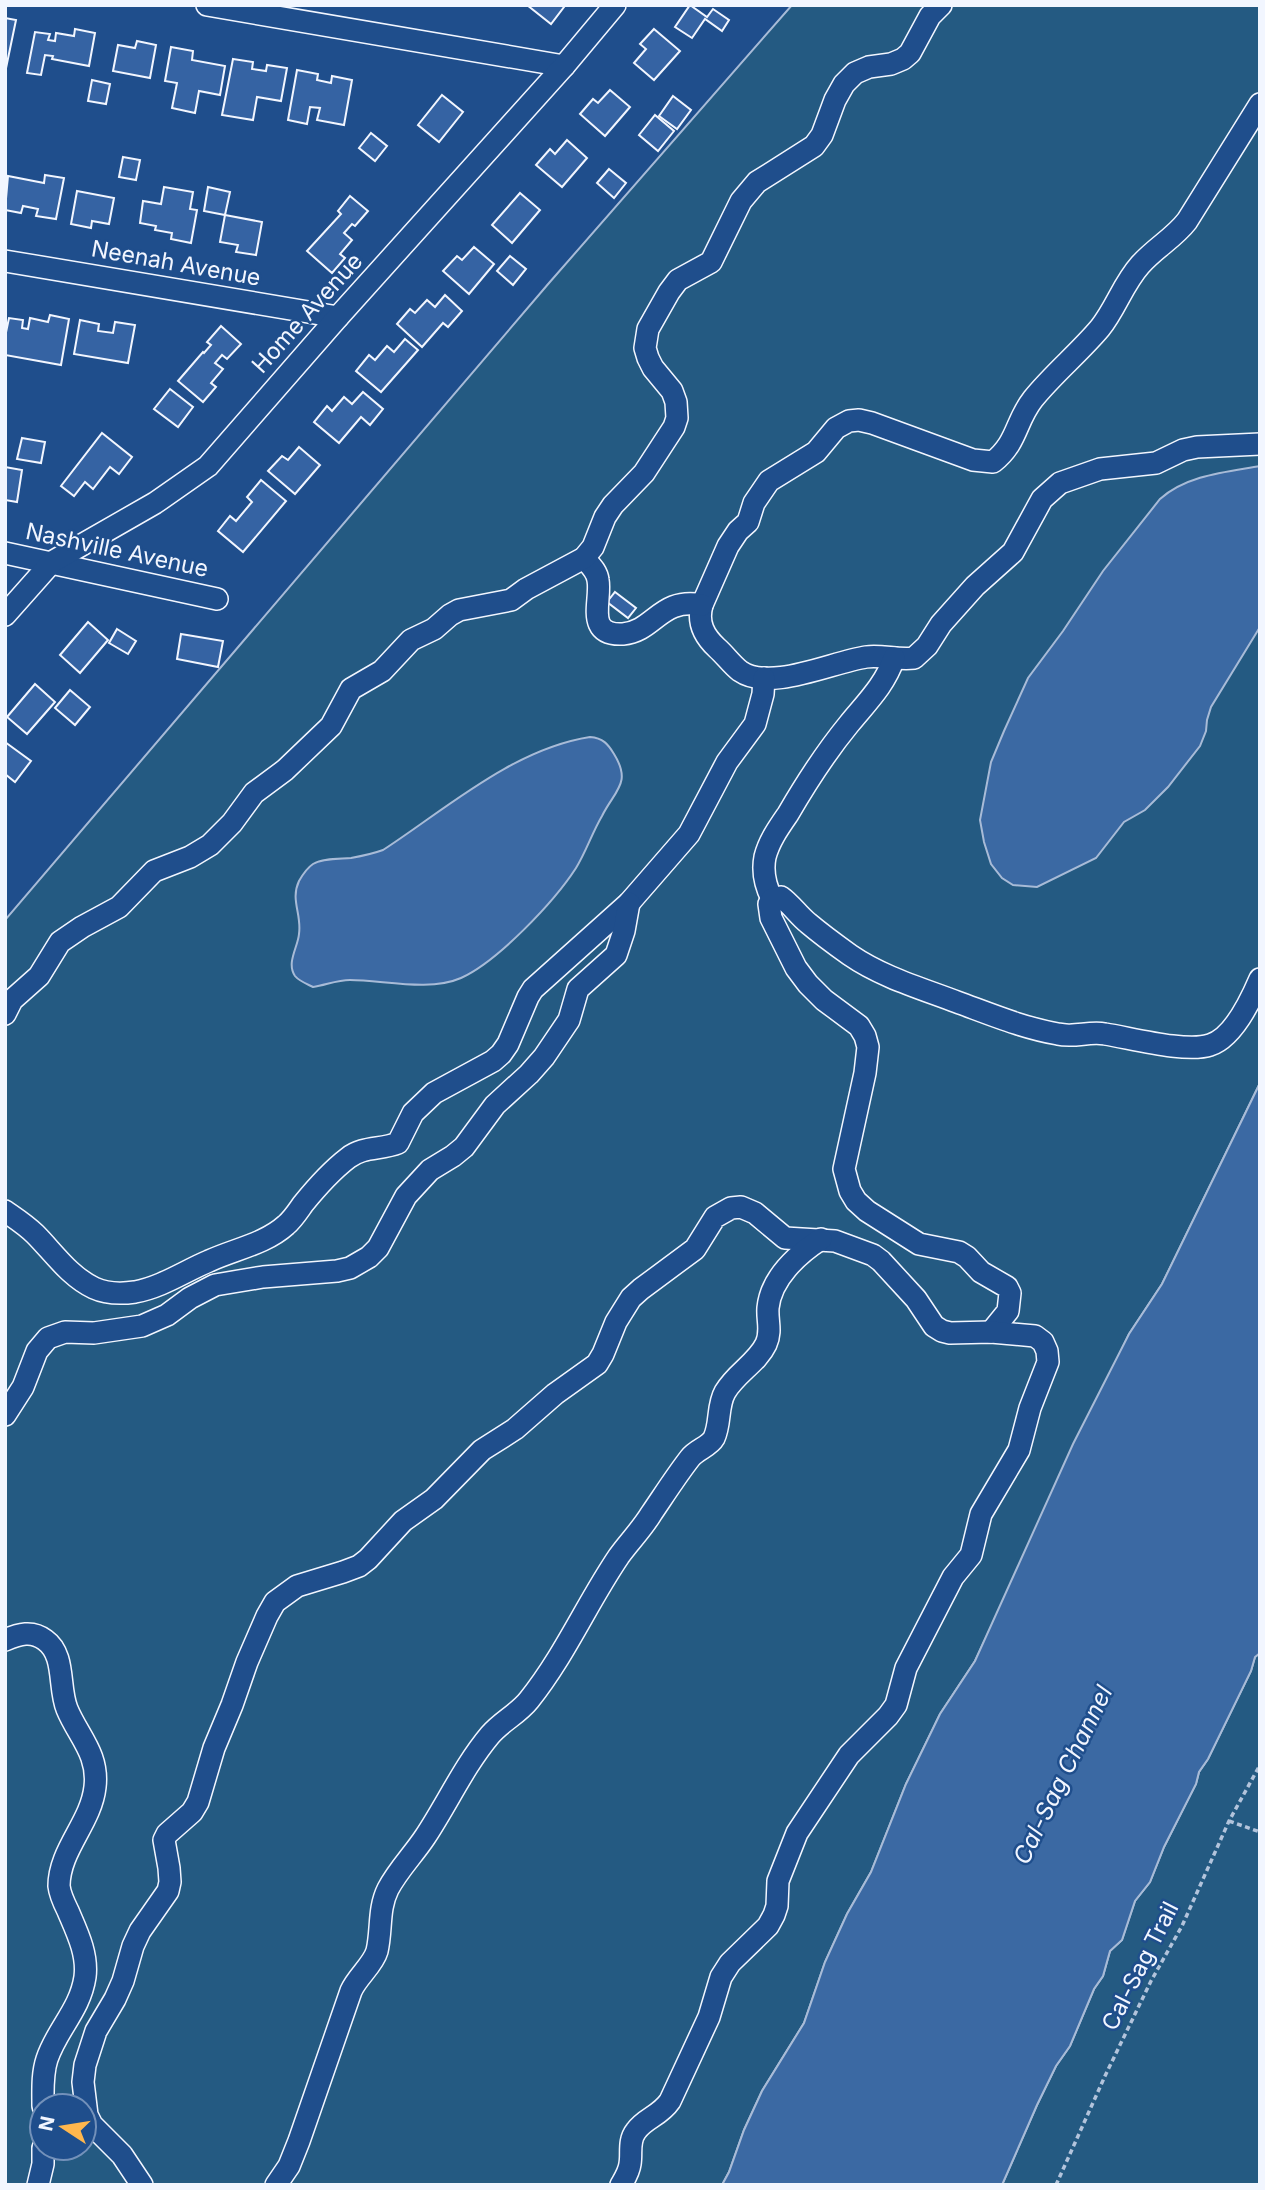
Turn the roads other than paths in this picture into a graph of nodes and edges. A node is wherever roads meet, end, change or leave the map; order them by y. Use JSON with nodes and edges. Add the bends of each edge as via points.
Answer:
{"nodes":[{"id":1,"x":207,"y":5,"type":"edge"},
{"id":2,"x":615,"y":5,"type":"edge"},
{"id":3,"x":941,"y":5,"type":"edge"},
{"id":4,"x":564,"y":66,"type":"junction"},
{"id":5,"x":1260,"y":104,"type":"edge"},
{"id":6,"x":5,"y":261,"type":"edge"},
{"id":7,"x":338,"y":317,"type":"junction"},
{"id":8,"x":1260,"y":444,"type":"edge"},
{"id":9,"x":5,"y":553,"type":"edge"},
{"id":10,"x":584,"y":558,"type":"junction"},
{"id":11,"x":51,"y":562,"type":"junction"},
{"id":12,"x":216,"y":599,"type":"dead end"},
{"id":13,"x":702,"y":605,"type":"junction"},
{"id":14,"x":5,"y":615,"type":"edge"},
{"id":15,"x":894,"y":658,"type":"junction"},
{"id":16,"x":764,"y":678,"type":"junction"},
{"id":17,"x":772,"y":899,"type":"junction"},
{"id":18,"x":629,"y":903,"type":"junction"},
{"id":19,"x":1260,"y":979,"type":"edge"},
{"id":20,"x":5,"y":1014,"type":"edge"},
{"id":21,"x":5,"y":1211,"type":"edge"},
{"id":22,"x":821,"y":1239,"type":"junction"},
{"id":23,"x":991,"y":1332,"type":"junction"},
{"id":24,"x":5,"y":1415,"type":"edge"},
{"id":25,"x":5,"y":1640,"type":"edge"},
{"id":26,"x":43,"y":2092,"type":"edge"},
{"id":27,"x":43,"y":2162,"type":"edge"},
{"id":28,"x":38,"y":2185,"type":"edge"},
{"id":29,"x":142,"y":2185,"type":"edge"},
{"id":30,"x":276,"y":2185,"type":"edge"},
{"id":31,"x":621,"y":2185,"type":"edge"}],
"edges":[{"from":1,"to":4,"type":"street"},
{"from":2,"to":4,"type":"street","name":"Home Avenue"},
{"from":3,"to":10,"type":"street","via":[[910,53],[891,64],[855,73],[844,84],[814,146],[757,182],[741,201],[711,262],[678,279],[669,292],[648,329],[645,348],[653,368],[671,391],[677,418],[644,473],[605,517]]},
{"from":4,"to":7,"type":"street","name":"Home Avenue"},
{"from":5,"to":13,"type":"street","via":[[1183,227],[1129,278],[1098,330],[1024,410],[1012,443],[1001,455],[993,462],[973,460],[872,422],[849,421],[836,428],[816,452],[781,472],[760,491],[748,522],[728,546]]},
{"from":6,"to":7,"type":"street","name":"Neenah Avenue"},
{"from":7,"to":11,"type":"street","name":"Home Avenue","via":[[208,466],[155,503]]},
{"from":8,"to":15,"type":"street","via":[[1197,447],[1157,463],[1100,469],[1060,483],[1042,499],[1013,552],[975,586],[920,653],[914,658]]},
{"from":9,"to":11,"type":"street","name":"Nashville Avenue"},
{"from":10,"to":13,"type":"street","via":[[599,582],[596,616],[610,632],[636,630],[671,607]]},
{"from":10,"to":20,"type":"street","via":[[511,600],[459,610],[411,640],[382,671],[351,689],[331,726],[254,793],[210,845],[154,871],[119,907],[60,942],[39,976],[12,1000]]},
{"from":11,"to":12,"type":"street","name":"Nashville Avenue"},
{"from":11,"to":14,"type":"street","name":"Home Avenue"},
{"from":13,"to":16,"type":"street","via":[[700,621],[709,640],[738,670]]},
{"from":15,"to":16,"type":"street","via":[[871,656]]},
{"from":15,"to":17,"type":"street","via":[[884,682],[808,780],[772,840],[764,869]]},
{"from":16,"to":18,"type":"street","via":[[755,724],[727,762],[689,834]]},
{"from":17,"to":19,"type":"street","via":[[781,897],[830,940],[881,973],[1025,1027],[1061,1035],[1102,1033],[1165,1045],[1212,1045],[1240,1017]]},
{"from":17,"to":23,"type":"street","via":[[771,918],[796,968],[824,1000],[859,1026],[868,1047],[844,1169],[850,1191],[867,1211],[919,1244],[959,1252],[1007,1287],[1008,1311]]},
{"from":18,"to":21,"type":"street","via":[[533,989],[501,1054],[434,1093],[413,1113],[398,1143],[349,1157],[288,1223],[260,1242],[158,1285],[113,1293],[79,1278]]},
{"from":18,"to":24,"type":"street","via":[[616,955],[579,989],[569,1020],[544,1057],[495,1105],[464,1147],[430,1170],[406,1196],[369,1257],[337,1271],[215,1285],[142,1326],[65,1332],[48,1338]]},
{"from":22,"to":23,"type":"street","via":[[881,1261],[942,1331]]},
{"from":22,"to":29,"type":"street","via":[[785,1238],[748,1208],[731,1208],[715,1217],[695,1249],[631,1298],[597,1364],[482,1450],[359,1566],[297,1586],[275,1602],[247,1662],[198,1802],[164,1840],[168,1891],[132,1946],[123,1981],[87,2056],[83,2082],[87,2115]]},
{"from":22,"to":30,"type":"street","via":[[785,1270],[775,1285],[768,1309],[770,1334],[758,1357],[724,1394],[712,1441],[696,1451],[669,1486],[620,1555],[551,1670],[528,1702],[489,1736],[388,1889],[377,1951],[356,1979],[299,2141]]},
{"from":23,"to":31,"type":"street","via":[[1035,1336],[1047,1351],[1048,1362],[1019,1450],[981,1514],[971,1555],[953,1577],[906,1668],[896,1704],[849,1755],[797,1833],[778,1881],[774,1915],[721,1977],[709,2017],[670,2101],[631,2140],[630,2164]]},
{"from":25,"to":26,"type":"street","via":[[30,1633],[56,1651],[66,1707],[90,1749],[95,1770],[93,1798],[62,1864],[59,1889],[83,1949],[85,1978],[75,2010],[47,2058]]},
{"from":27,"to":28,"type":"street"}]}
